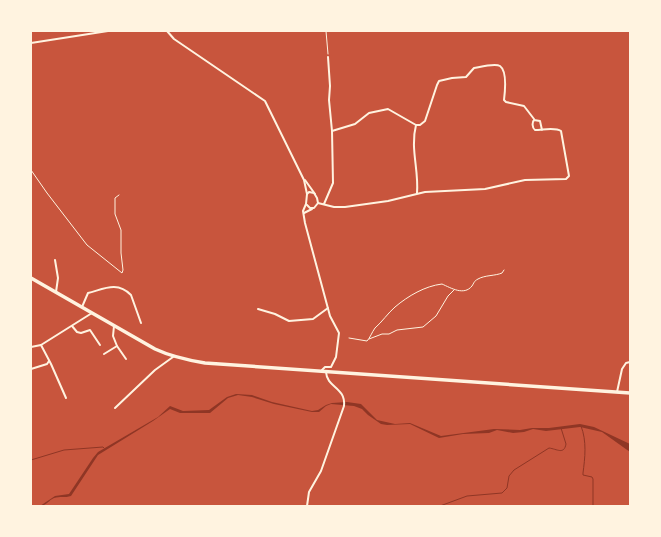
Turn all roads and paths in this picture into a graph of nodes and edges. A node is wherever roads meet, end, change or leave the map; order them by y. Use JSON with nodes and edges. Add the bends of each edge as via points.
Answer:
{"nodes":[{"id":1,"x":108,"y":31,"type":"edge"},
{"id":2,"x":167,"y":31,"type":"edge"},
{"id":3,"x":326,"y":31,"type":"edge"},
{"id":4,"x":31,"y":43,"type":"edge"},
{"id":5,"x":328,"y":58,"type":"joint"},
{"id":6,"x":534,"y":120,"type":"junction"},
{"id":7,"x":416,"y":125,"type":"junction"},
{"id":8,"x":542,"y":130,"type":"junction"},
{"id":9,"x":332,"y":131,"type":"junction"},
{"id":10,"x":31,"y":170,"type":"edge"},
{"id":11,"x":302,"y":176,"type":"junction"},
{"id":12,"x":417,"y":193,"type":"junction"},
{"id":13,"x":307,"y":194,"type":"junction"},
{"id":14,"x":119,"y":195,"type":"dead end"},
{"id":15,"x":316,"y":195,"type":"junction"},
{"id":16,"x":318,"y":203,"type":"junction"},
{"id":17,"x":306,"y":204,"type":"junction"},
{"id":18,"x":324,"y":204,"type":"junction"},
{"id":19,"x":312,"y":208,"type":"junction"},
{"id":20,"x":304,"y":213,"type":"junction"},
{"id":21,"x":55,"y":260,"type":"dead end"},
{"id":22,"x":504,"y":270,"type":"dead end"},
{"id":23,"x":31,"y":278,"type":"edge"},
{"id":24,"x":454,"y":290,"type":"junction"},
{"id":25,"x":56,"y":293,"type":"junction"},
{"id":26,"x":82,"y":307,"type":"junction"},
{"id":27,"x":328,"y":308,"type":"junction"},
{"id":28,"x":258,"y":309,"type":"dead end"},
{"id":29,"x":92,"y":313,"type":"junction"},
{"id":30,"x":141,"y":324,"type":"dead end"},
{"id":31,"x":72,"y":326,"type":"junction"},
{"id":32,"x":114,"y":326,"type":"junction"},
{"id":33,"x":349,"y":338,"type":"dead end"},
{"id":34,"x":369,"y":340,"type":"junction"},
{"id":35,"x":41,"y":345,"type":"junction"},
{"id":36,"x":100,"y":345,"type":"dead end"},
{"id":37,"x":117,"y":346,"type":"junction"},
{"id":38,"x":31,"y":347,"type":"edge"},
{"id":39,"x":104,"y":354,"type":"dead end"},
{"id":40,"x":174,"y":357,"type":"junction"},
{"id":41,"x":126,"y":359,"type":"dead end"},
{"id":42,"x":49,"y":361,"type":"junction"},
{"id":43,"x":630,"y":362,"type":"edge"},
{"id":44,"x":31,"y":369,"type":"edge"},
{"id":45,"x":324,"y":371,"type":"junction"},
{"id":46,"x":617,"y":392,"type":"junction"},
{"id":47,"x":630,"y":393,"type":"edge"},
{"id":48,"x":66,"y":398,"type":"dead end"},
{"id":49,"x":115,"y":408,"type":"dead end"},
{"id":50,"x":307,"y":506,"type":"edge"}],
"edges":[{"from":1,"to":4,"type":"street"},
{"from":2,"to":11,"type":"street","via":[[174,39],[264,102]]},
{"from":3,"to":5,"type":"path"},
{"from":5,"to":9,"type":"street"},
{"from":6,"to":7,"type":"street","via":[[526,108],[504,100],[505,80],[501,67],[496,65],[474,68],[466,77],[440,81],[425,121]]},
{"from":6,"to":8,"type":"street","via":[[540,121]]},
{"from":6,"to":8,"type":"street","via":[[534,129]]},
{"from":7,"to":9,"type":"street","via":[[388,109],[369,113],[355,124]]},
{"from":7,"to":12,"type":"street","via":[[413,154]]},
{"from":8,"to":12,"type":"street","via":[[561,131],[569,176],[566,179],[525,180],[488,189]]},
{"from":9,"to":18,"type":"street","via":[[333,183]]},
{"from":10,"to":14,"type":"path","via":[[87,245],[122,272],[121,230],[115,214],[115,198]]},
{"from":11,"to":13,"type":"street"},
{"from":11,"to":15,"type":"street"},
{"from":12,"to":18,"type":"street","via":[[357,206],[339,208]]},
{"from":13,"to":15,"type":"street","via":[[311,192]]},
{"from":13,"to":17,"type":"street"},
{"from":15,"to":16,"type":"street"},
{"from":16,"to":18,"type":"street"},
{"from":16,"to":19,"type":"street"},
{"from":17,"to":19,"type":"street"},
{"from":17,"to":20,"type":"street"},
{"from":19,"to":20,"type":"street"},
{"from":20,"to":27,"type":"street"},
{"from":21,"to":25,"type":"street","via":[[58,278]]},
{"from":22,"to":24,"type":"path","via":[[499,275],[476,280],[467,290]]},
{"from":23,"to":25,"type":"main road"},
{"from":24,"to":34,"type":"path","via":[[436,316],[423,327],[397,330]]},
{"from":24,"to":34,"type":"path","via":[[442,284],[414,294],[394,308],[371,333]]},
{"from":25,"to":26,"type":"main road"},
{"from":26,"to":29,"type":"main road"},
{"from":26,"to":30,"type":"street","via":[[88,293],[112,286],[119,287],[131,295]]},
{"from":27,"to":28,"type":"street","via":[[313,319],[289,321]]},
{"from":27,"to":45,"type":"street","via":[[339,335],[334,362],[331,367],[325,367]]},
{"from":29,"to":31,"type":"street"},
{"from":29,"to":32,"type":"main road"},
{"from":31,"to":35,"type":"street"},
{"from":31,"to":36,"type":"street","via":[[81,333],[90,330]]},
{"from":32,"to":37,"type":"street","via":[[113,336]]},
{"from":32,"to":40,"type":"main road"},
{"from":33,"to":34,"type":"path"},
{"from":35,"to":38,"type":"street"},
{"from":35,"to":42,"type":"street"},
{"from":37,"to":39,"type":"street"},
{"from":37,"to":41,"type":"street"},
{"from":40,"to":45,"type":"main road","via":[[205,362]]},
{"from":40,"to":49,"type":"street","via":[[155,370]]},
{"from":42,"to":44,"type":"street"},
{"from":42,"to":48,"type":"street"},
{"from":43,"to":46,"type":"street","via":[[622,369]]},
{"from":45,"to":46,"type":"main road"},
{"from":45,"to":50,"type":"street","via":[[342,393],[345,401],[321,471],[309,492]]},
{"from":46,"to":47,"type":"main road"}]}
